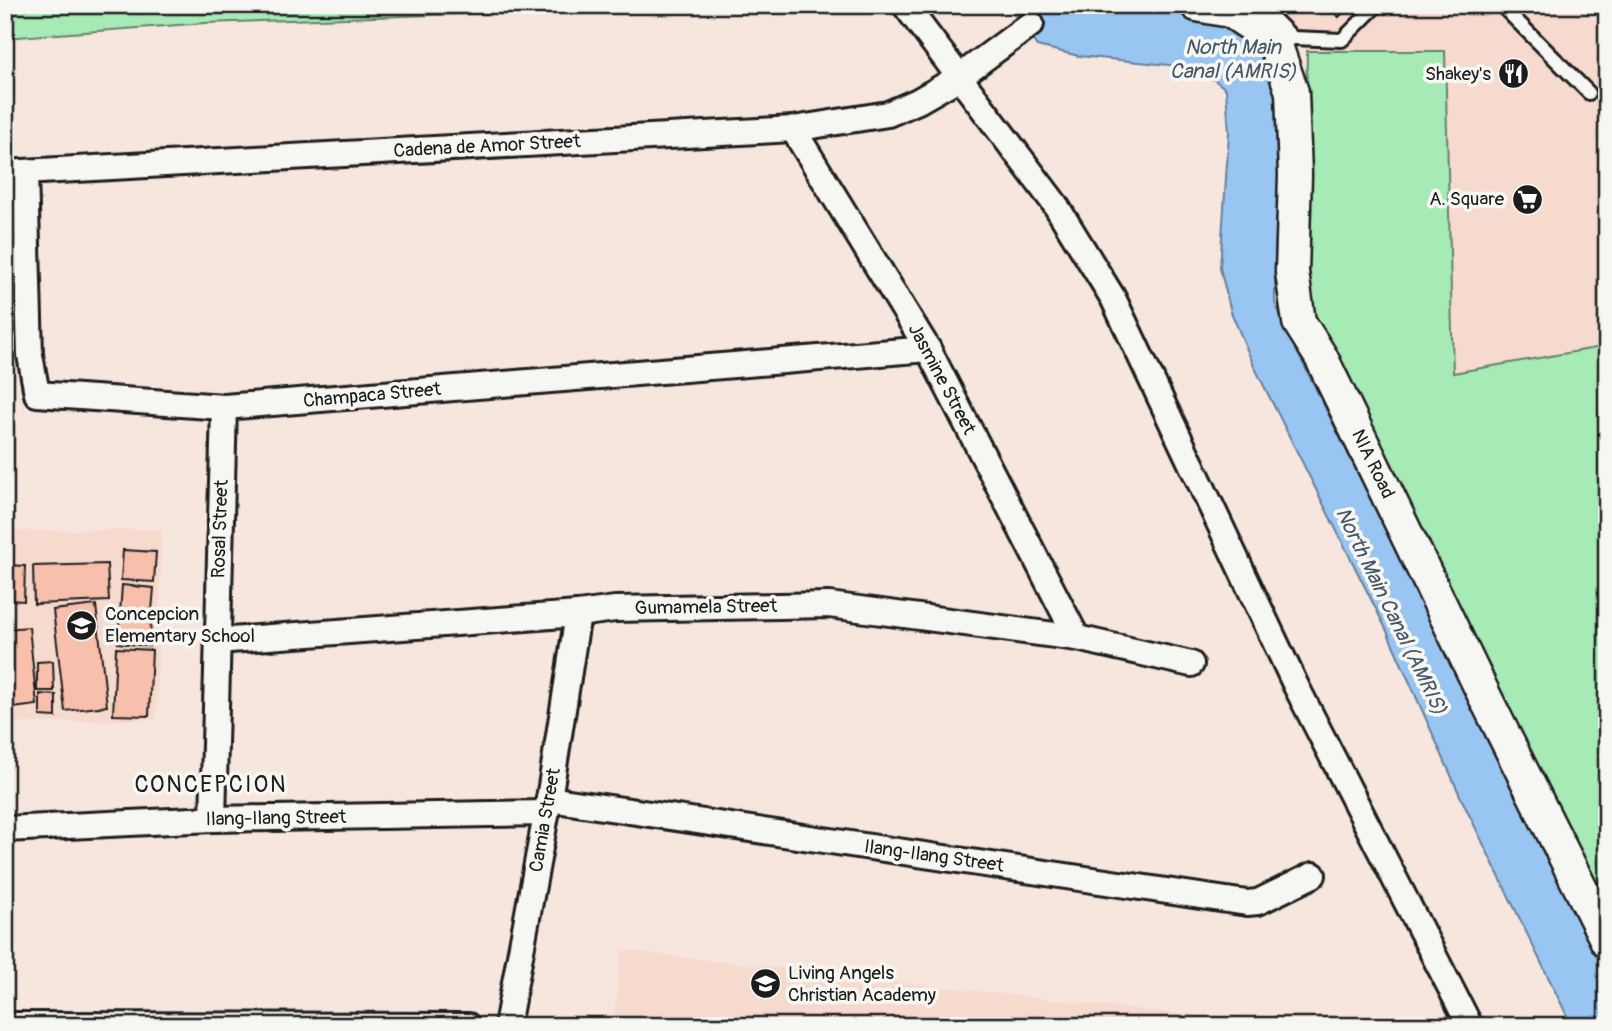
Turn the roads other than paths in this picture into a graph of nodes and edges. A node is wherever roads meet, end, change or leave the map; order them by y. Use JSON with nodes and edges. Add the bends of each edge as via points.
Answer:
{"nodes":[{"id":1,"x":905,"y":5,"type":"edge"},
{"id":2,"x":1198,"y":5,"type":"edge"},
{"id":3,"x":1260,"y":5,"type":"edge"},
{"id":4,"x":1377,"y":5,"type":"edge"},
{"id":5,"x":1501,"y":5,"type":"edge"},
{"id":6,"x":1031,"y":24,"type":"dead end"},
{"id":7,"x":958,"y":78,"type":"junction"},
{"id":8,"x":1589,"y":93,"type":"dead end"},
{"id":9,"x":793,"y":129,"type":"junction"},
{"id":10,"x":15,"y":173,"type":"edge"},
{"id":11,"x":928,"y":349,"type":"junction"},
{"id":12,"x":224,"y":407,"type":"junction"},
{"id":13,"x":578,"y":614,"type":"junction"},
{"id":14,"x":1077,"y":638,"type":"junction"},
{"id":15,"x":217,"y":641,"type":"junction"},
{"id":16,"x":1191,"y":664,"type":"dead end"},
{"id":17,"x":548,"y":806,"type":"junction"},
{"id":18,"x":213,"y":819,"type":"junction"},
{"id":19,"x":5,"y":828,"type":"edge"},
{"id":20,"x":1312,"y":875,"type":"dead end"},
{"id":21,"x":1607,"y":941,"type":"edge"},
{"id":22,"x":5,"y":1025,"type":"edge"},
{"id":23,"x":468,"y":1026,"type":"edge"},
{"id":24,"x":507,"y":1026,"type":"edge"},
{"id":25,"x":1470,"y":1026,"type":"edge"}],
"edges":[{"from":1,"to":7,"type":"street"},
{"from":2,"to":21,"type":"street","name":"NIA Road","via":[[1230,12],[1274,40],[1292,92],[1292,272],[1299,322],[1321,358]]},
{"from":3,"to":4,"type":"lane","via":[[1293,38],[1342,40]]},
{"from":5,"to":8,"type":"lane"},
{"from":6,"to":7,"type":"street","name":"Cadena de Amor Street"},
{"from":7,"to":9,"type":"street","name":"Cadena de Amor Street","via":[[888,114]]},
{"from":7,"to":25,"type":"street","via":[[1055,204],[1113,298],[1296,686]]},
{"from":9,"to":10,"type":"street","name":"Cadena de Amor Street"},
{"from":9,"to":11,"type":"street","name":"Jasmine Street"},
{"from":10,"to":12,"type":"street","name":"Champaca Street","via":[[37,394]]},
{"from":11,"to":12,"type":"street","name":"Champaca Street"},
{"from":11,"to":14,"type":"street","name":"Jasmine Street"},
{"from":12,"to":15,"type":"street","name":"Rosal Street"},
{"from":13,"to":14,"type":"street","name":"Gumamela Street","via":[[615,609],[829,605]]},
{"from":13,"to":15,"type":"street","name":"Gumamela Street"},
{"from":13,"to":17,"type":"street","name":"Camia Street"},
{"from":14,"to":16,"type":"street","name":"Gumamela Street"},
{"from":15,"to":18,"type":"street","name":"Rosal Street"},
{"from":17,"to":18,"type":"street","name":"Ilang-Ilang Street"},
{"from":17,"to":20,"type":"street","name":"Ilang-Ilang Street","via":[[1247,903]]},
{"from":17,"to":24,"type":"street","name":"Camia Street"},
{"from":18,"to":19,"type":"street","name":"Ilang-Ilang Street"},
{"from":22,"to":23,"type":"street"}]}
